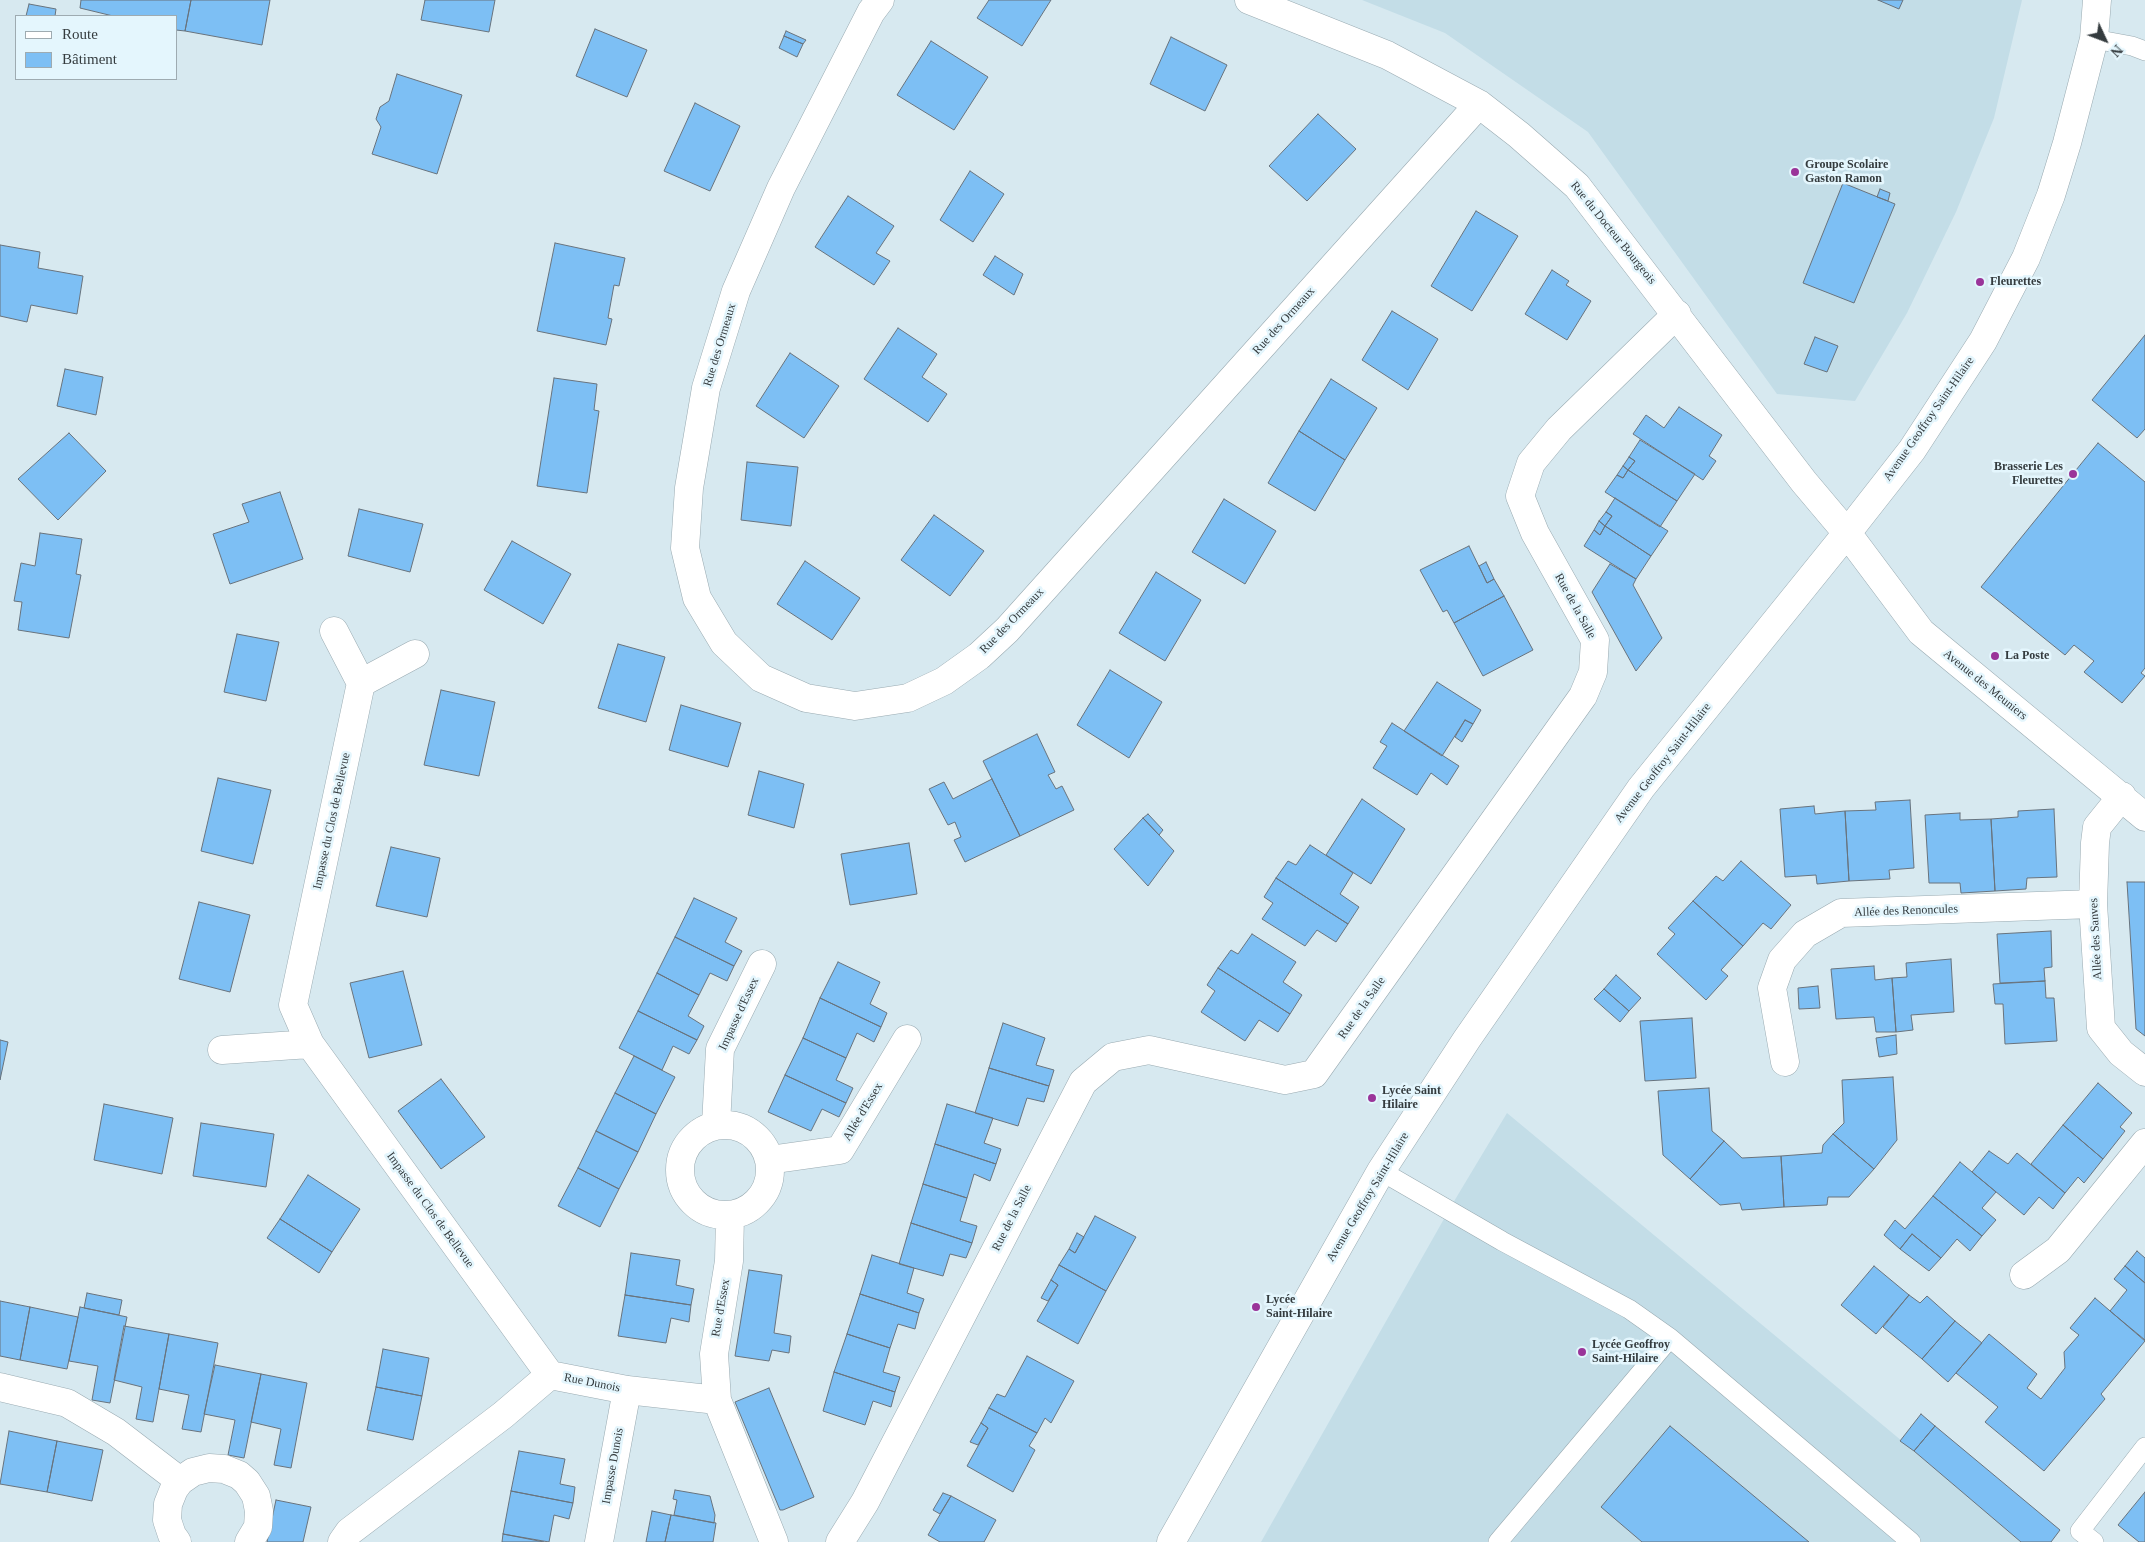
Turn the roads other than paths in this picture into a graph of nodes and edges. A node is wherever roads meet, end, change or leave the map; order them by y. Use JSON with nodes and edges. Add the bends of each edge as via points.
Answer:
{"nodes":[{"id":1,"x":880,"y":0,"type":"edge"},
{"id":2,"x":1249,"y":0,"type":"edge"},
{"id":3,"x":2097,"y":0,"type":"edge"},
{"id":4,"x":2094,"y":40,"type":"junction"},
{"id":5,"x":2145,"y":51,"type":"edge"},
{"id":6,"x":1479,"y":104,"type":"junction"},
{"id":7,"x":1677,"y":314,"type":"junction"},
{"id":8,"x":1847,"y":533,"type":"junction"},
{"id":9,"x":334,"y":631,"type":"dead end"},
{"id":10,"x":415,"y":654,"type":"dead end"},
{"id":11,"x":361,"y":683,"type":"junction"},
{"id":12,"x":2122,"y":796,"type":"junction"},
{"id":13,"x":2145,"y":817,"type":"edge"},
{"id":14,"x":2093,"y":904,"type":"junction"},
{"id":15,"x":762,"y":964,"type":"dead end"},
{"id":16,"x":907,"y":1039,"type":"dead end"},
{"id":17,"x":310,"y":1044,"type":"junction"},
{"id":18,"x":222,"y":1050,"type":"dead end"},
{"id":19,"x":1785,"y":1062,"type":"dead end"},
{"id":20,"x":2145,"y":1072,"type":"edge"},
{"id":21,"x":716,"y":1125,"type":"junction"},
{"id":22,"x":2145,"y":1143,"type":"edge"},
{"id":23,"x":769,"y":1160,"type":"junction"},
{"id":24,"x":1381,"y":1172,"type":"junction"},
{"id":25,"x":730,"y":1216,"type":"junction"},
{"id":26,"x":2024,"y":1275,"type":"dead end"},
{"id":27,"x":1670,"y":1338,"type":"junction"},
{"id":28,"x":550,"y":1375,"type":"junction"},
{"id":29,"x":0,"y":1387,"type":"edge"},
{"id":30,"x":627,"y":1390,"type":"junction"},
{"id":31,"x":717,"y":1400,"type":"junction"},
{"id":32,"x":2145,"y":1448,"type":"edge"},
{"id":33,"x":180,"y":1482,"type":"junction"},
{"id":34,"x":177,"y":1542,"type":"edge"},
{"id":35,"x":249,"y":1542,"type":"edge"},
{"id":36,"x":342,"y":1542,"type":"edge"},
{"id":37,"x":599,"y":1542,"type":"edge"},
{"id":38,"x":774,"y":1542,"type":"edge"},
{"id":39,"x":840,"y":1542,"type":"edge"},
{"id":40,"x":1171,"y":1542,"type":"edge"},
{"id":41,"x":1498,"y":1542,"type":"edge"},
{"id":42,"x":1911,"y":1542,"type":"edge"},
{"id":43,"x":2094,"y":1542,"type":"edge"}],
"edges":[{"from":1,"to":6,"type":"street","name":"Rue des Ormeaux","via":[[781,188],[736,291],[706,388],[689,488],[685,548],[697,598],[724,643],[761,678],[806,698],[855,706],[908,698],[944,681],[979,656],[1007,630]]},
{"from":2,"to":6,"type":"street","name":"Rue du Docteur Bourgeois","via":[[1387,55]]},
{"from":3,"to":4,"type":"street","name":"Avenue Geoffroy Saint-Hilaire"},
{"from":4,"to":5,"type":"lane"},
{"from":4,"to":8,"type":"street","name":"Avenue Geoffroy Saint-Hilaire","via":[[2067,143],[2026,258],[1983,341],[1912,450]]},
{"from":6,"to":7,"type":"street","name":"Rue du Docteur Bourgeois","via":[[1577,186]]},
{"from":7,"to":8,"type":"street","name":"Rue du Docteur Bourgeois","via":[[1804,482]]},
{"from":7,"to":39,"type":"street","name":"Rue de la Salle","via":[[1559,429],[1531,463],[1520,496],[1535,533],[1595,640],[1593,672],[1583,696],[1314,1074],[1285,1080],[1149,1050],[1113,1057],[1083,1082],[870,1493]]},
{"from":8,"to":12,"type":"street","name":"Avenue des Meuniers","via":[[1921,632]]},
{"from":8,"to":24,"type":"street","name":"Avenue Geoffroy Saint-Hilaire","via":[[1641,788],[1472,1031]]},
{"from":9,"to":11,"type":"street"},
{"from":10,"to":11,"type":"street"},
{"from":11,"to":17,"type":"street","name":"Impasse du Clos de Bellevue","via":[[293,1005]]},
{"from":12,"to":13,"type":"street","name":"Avenue des Meuniers"},
{"from":12,"to":14,"type":"street","name":"Allée des Sanves","via":[[2097,827]]},
{"from":14,"to":19,"type":"street","name":"Allée des Renoncules","via":[[1841,913],[1805,934],[1782,960],[1772,988]]},
{"from":14,"to":20,"type":"street","name":"Allée des Sanves","via":[[2101,1028],[2122,1053]]},
{"from":15,"to":21,"type":"street","name":"Impasse d'Essex","via":[[720,1049]]},
{"from":16,"to":23,"type":"street","name":"Allée d'Essex","via":[[840,1150]]},
{"from":17,"to":18,"type":"street"},
{"from":17,"to":28,"type":"street","name":"Impasse du Clos de Bellevue"},
{"from":21,"to":23,"type":"street","via":[[729,1124],[744,1129],[757,1138]]},
{"from":21,"to":25,"type":"street","via":[[701,1131],[687,1144],[680,1158],[679,1174],[684,1191],[693,1204],[714,1215]]},
{"from":22,"to":26,"type":"street","via":[[2058,1250]]},
{"from":23,"to":25,"type":"street","via":[[770,1176],[764,1194],[745,1211]]},
{"from":24,"to":27,"type":"lane","via":[[1502,1242],[1629,1309]]},
{"from":24,"to":40,"type":"street","name":"Avenue Geoffroy Saint-Hilaire"},
{"from":25,"to":31,"type":"street","name":"Rue d'Essex","via":[[730,1261],[714,1354]]},
{"from":27,"to":41,"type":"lane"},
{"from":27,"to":42,"type":"lane"},
{"from":28,"to":30,"type":"street","name":"Rue Dunois"},
{"from":28,"to":36,"type":"street","name":"Rue Dunois","via":[[503,1415],[348,1532]]},
{"from":29,"to":33,"type":"street","via":[[67,1403],[116,1432]]},
{"from":30,"to":31,"type":"street","name":"Rue Dunois"},
{"from":30,"to":37,"type":"street","name":"Impasse Dunois"},
{"from":31,"to":38,"type":"street"},
{"from":32,"to":43,"type":"lane","via":[[2080,1530]]},
{"from":33,"to":34,"type":"street","via":[[168,1504],[167,1520]]},
{"from":33,"to":35,"type":"street","via":[[193,1472],[208,1468],[224,1469],[239,1475],[256,1496],[259,1511],[258,1527]]}]}
